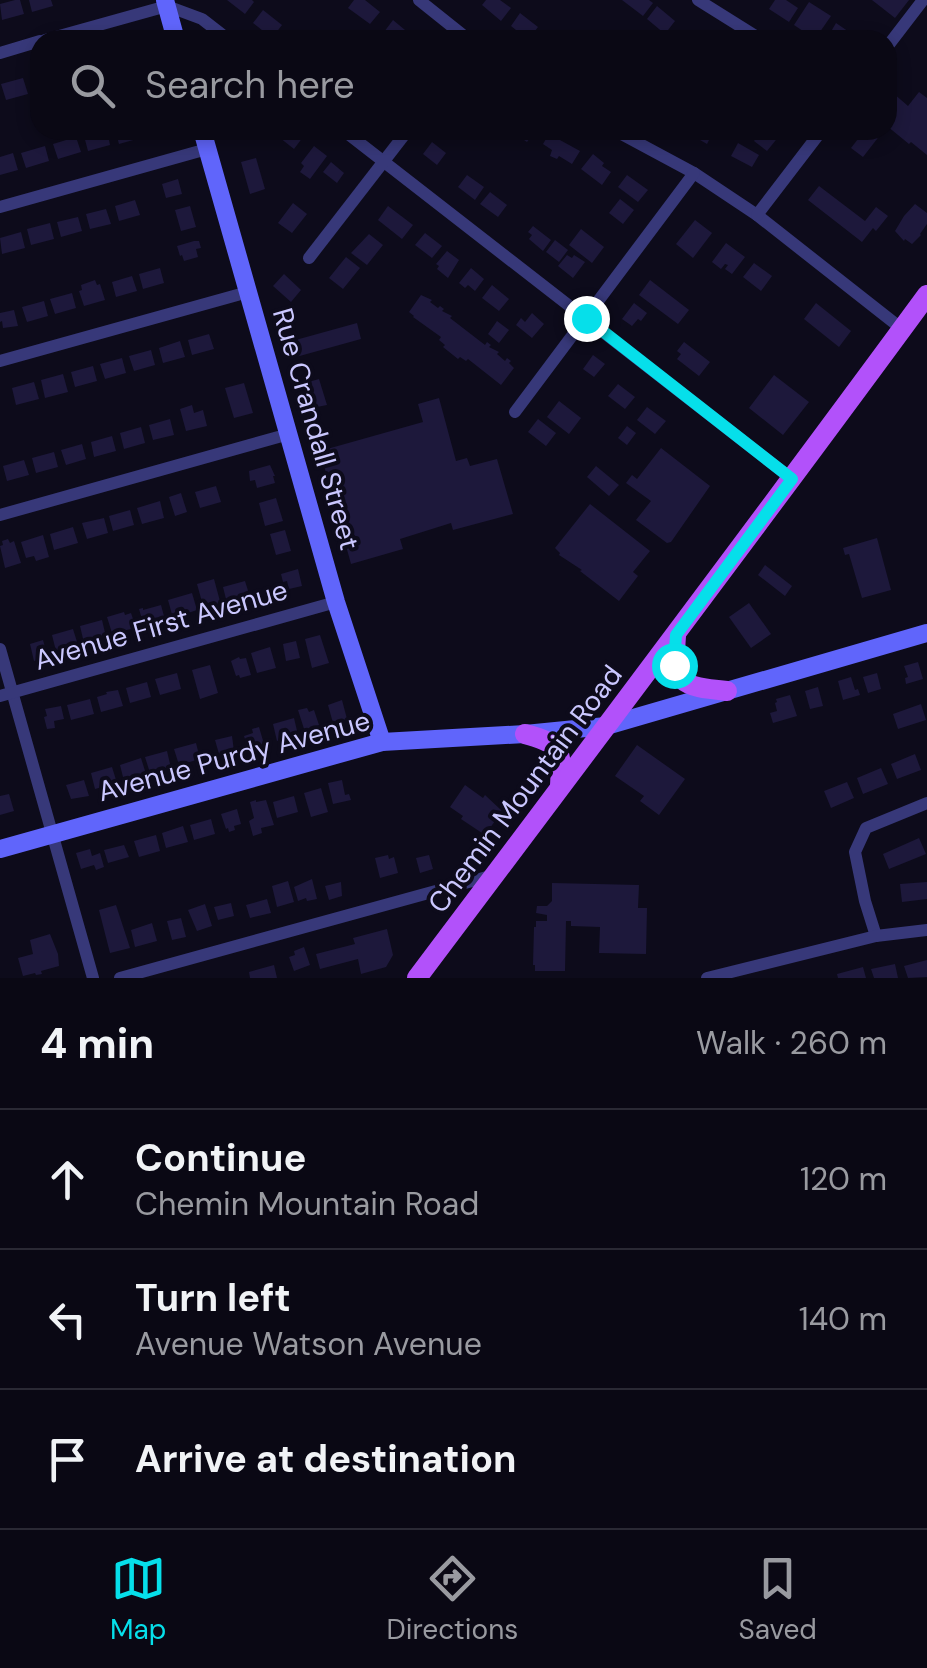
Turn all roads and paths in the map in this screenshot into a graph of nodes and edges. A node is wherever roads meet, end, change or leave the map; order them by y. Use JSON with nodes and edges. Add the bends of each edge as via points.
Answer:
{"nodes":[{"id":1,"x":419,"y":0,"type":"edge"},
{"id":2,"x":698,"y":0,"type":"edge"},
{"id":3,"x":923,"y":0,"type":"edge"},
{"id":4,"x":166,"y":3,"type":"edge"},
{"id":5,"x":78,"y":30,"type":"edge"},
{"id":6,"x":173,"y":30,"type":"edge"},
{"id":7,"x":216,"y":30,"type":"edge"},
{"id":8,"x":456,"y":30,"type":"edge"},
{"id":9,"x":746,"y":30,"type":"edge"},
{"id":10,"x":897,"y":33,"type":"edge"},
{"id":11,"x":30,"y":44,"type":"edge"},
{"id":12,"x":0,"y":52,"type":"edge"},
{"id":13,"x":205,"y":140,"type":"edge"},
{"id":14,"x":356,"y":140,"type":"edge"},
{"id":15,"x":400,"y":140,"type":"edge"},
{"id":16,"x":633,"y":140,"type":"edge"},
{"id":17,"x":814,"y":140,"type":"edge"},
{"id":18,"x":207,"y":149,"type":"junction"},
{"id":19,"x":384,"y":162,"type":"junction"},
{"id":20,"x":694,"y":173,"type":"junction"},
{"id":21,"x":0,"y":206,"type":"edge"},
{"id":22,"x":757,"y":214,"type":"junction"},
{"id":23,"x":308,"y":258,"type":"dead end"},
{"id":24,"x":248,"y":292,"type":"junction"},
{"id":25,"x":927,"y":295,"type":"edge"},
{"id":26,"x":586,"y":318,"type":"junction"},
{"id":27,"x":902,"y":328,"type":"junction"},
{"id":28,"x":0,"y":361,"type":"edge"},
{"id":29,"x":514,"y":412,"type":"dead end"},
{"id":30,"x":289,"y":434,"type":"junction"},
{"id":31,"x":792,"y":479,"type":"junction"},
{"id":32,"x":0,"y":514,"type":"edge"},
{"id":33,"x":336,"y":602,"type":"junction"},
{"id":34,"x":927,"y":632,"type":"edge"},
{"id":35,"x":676,"y":635,"type":"junction"},
{"id":36,"x":0,"y":649,"type":"edge"},
{"id":37,"x":727,"y":692,"type":"junction"},
{"id":38,"x":6,"y":694,"type":"edge"},
{"id":39,"x":606,"y":726,"type":"junction"},
{"id":40,"x":524,"y":734,"type":"junction"},
{"id":41,"x":382,"y":742,"type":"junction"},
{"id":42,"x":560,"y":786,"type":"junction"},
{"id":43,"x":927,"y":803,"type":"edge"},
{"id":44,"x":53,"y":834,"type":"junction"},
{"id":45,"x":0,"y":849,"type":"edge"},
{"id":46,"x":494,"y":875,"type":"junction"},
{"id":47,"x":927,"y":930,"type":"edge"},
{"id":48,"x":876,"y":936,"type":"junction"},
{"id":49,"x":93,"y":978,"type":"edge"},
{"id":50,"x":120,"y":978,"type":"edge"},
{"id":51,"x":417,"y":978,"type":"edge"},
{"id":52,"x":706,"y":978,"type":"edge"}],
"edges":[{"from":1,"to":8,"type":"street"},
{"from":2,"to":9,"type":"street"},
{"from":3,"to":10,"type":"street"},
{"from":4,"to":5,"type":"street"},
{"from":4,"to":6,"type":"street"},
{"from":4,"to":7,"type":"street"},
{"from":11,"to":12,"type":"street"},
{"from":13,"to":18,"type":"street","name":"Rue Crandall Street"},
{"from":14,"to":19,"type":"street"},
{"from":15,"to":19,"type":"street"},
{"from":16,"to":20,"type":"street"},
{"from":17,"to":22,"type":"street"},
{"from":18,"to":21,"type":"street"},
{"from":18,"to":24,"type":"street","name":"Rue Crandall Street"},
{"from":19,"to":23,"type":"street"},
{"from":19,"to":26,"type":"street"},
{"from":20,"to":22,"type":"street"},
{"from":20,"to":26,"type":"street"},
{"from":22,"to":27,"type":"street"},
{"from":24,"to":28,"type":"street"},
{"from":24,"to":30,"type":"street","name":"Rue Crandall Street"},
{"from":25,"to":27,"type":"main road","name":"Chemin Mountain Road"},
{"from":26,"to":29,"type":"street"},
{"from":26,"to":31,"type":"street"},
{"from":27,"to":31,"type":"main road","name":"Chemin Mountain Road"},
{"from":30,"to":32,"type":"street"},
{"from":30,"to":33,"type":"street","name":"Rue Crandall Street"},
{"from":31,"to":35,"type":"main road","name":"Chemin Mountain Road"},
{"from":33,"to":38,"type":"street","name":"Avenue First Avenue"},
{"from":33,"to":41,"type":"street","name":"Rue Crandall Street"},
{"from":34,"to":37,"type":"street","name":"Avenue Purdy Avenue"},
{"from":35,"to":37,"type":"main road","via":[[680,679],[693,688]]},
{"from":35,"to":39,"type":"main road","name":"Chemin Mountain Road"},
{"from":36,"to":38,"type":"street"},
{"from":37,"to":39,"type":"street","name":"Avenue Purdy Avenue"},
{"from":38,"to":44,"type":"street"},
{"from":39,"to":40,"type":"street","name":"Avenue Purdy Avenue"},
{"from":39,"to":42,"type":"main road","name":"Chemin Mountain Road"},
{"from":40,"to":41,"type":"street","name":"Avenue Purdy Avenue"},
{"from":40,"to":42,"type":"main road","via":[[548,740],[562,757]]},
{"from":41,"to":44,"type":"street","name":"Avenue Purdy Avenue"},
{"from":42,"to":46,"type":"main road","name":"Chemin Mountain Road"},
{"from":43,"to":48,"type":"street","via":[[866,828],[856,852]]},
{"from":44,"to":45,"type":"street","name":"Avenue Purdy Avenue"},
{"from":44,"to":49,"type":"street"},
{"from":46,"to":50,"type":"street"},
{"from":46,"to":51,"type":"main road","name":"Chemin Mountain Road"},
{"from":47,"to":48,"type":"street"},
{"from":48,"to":52,"type":"street"}]}
